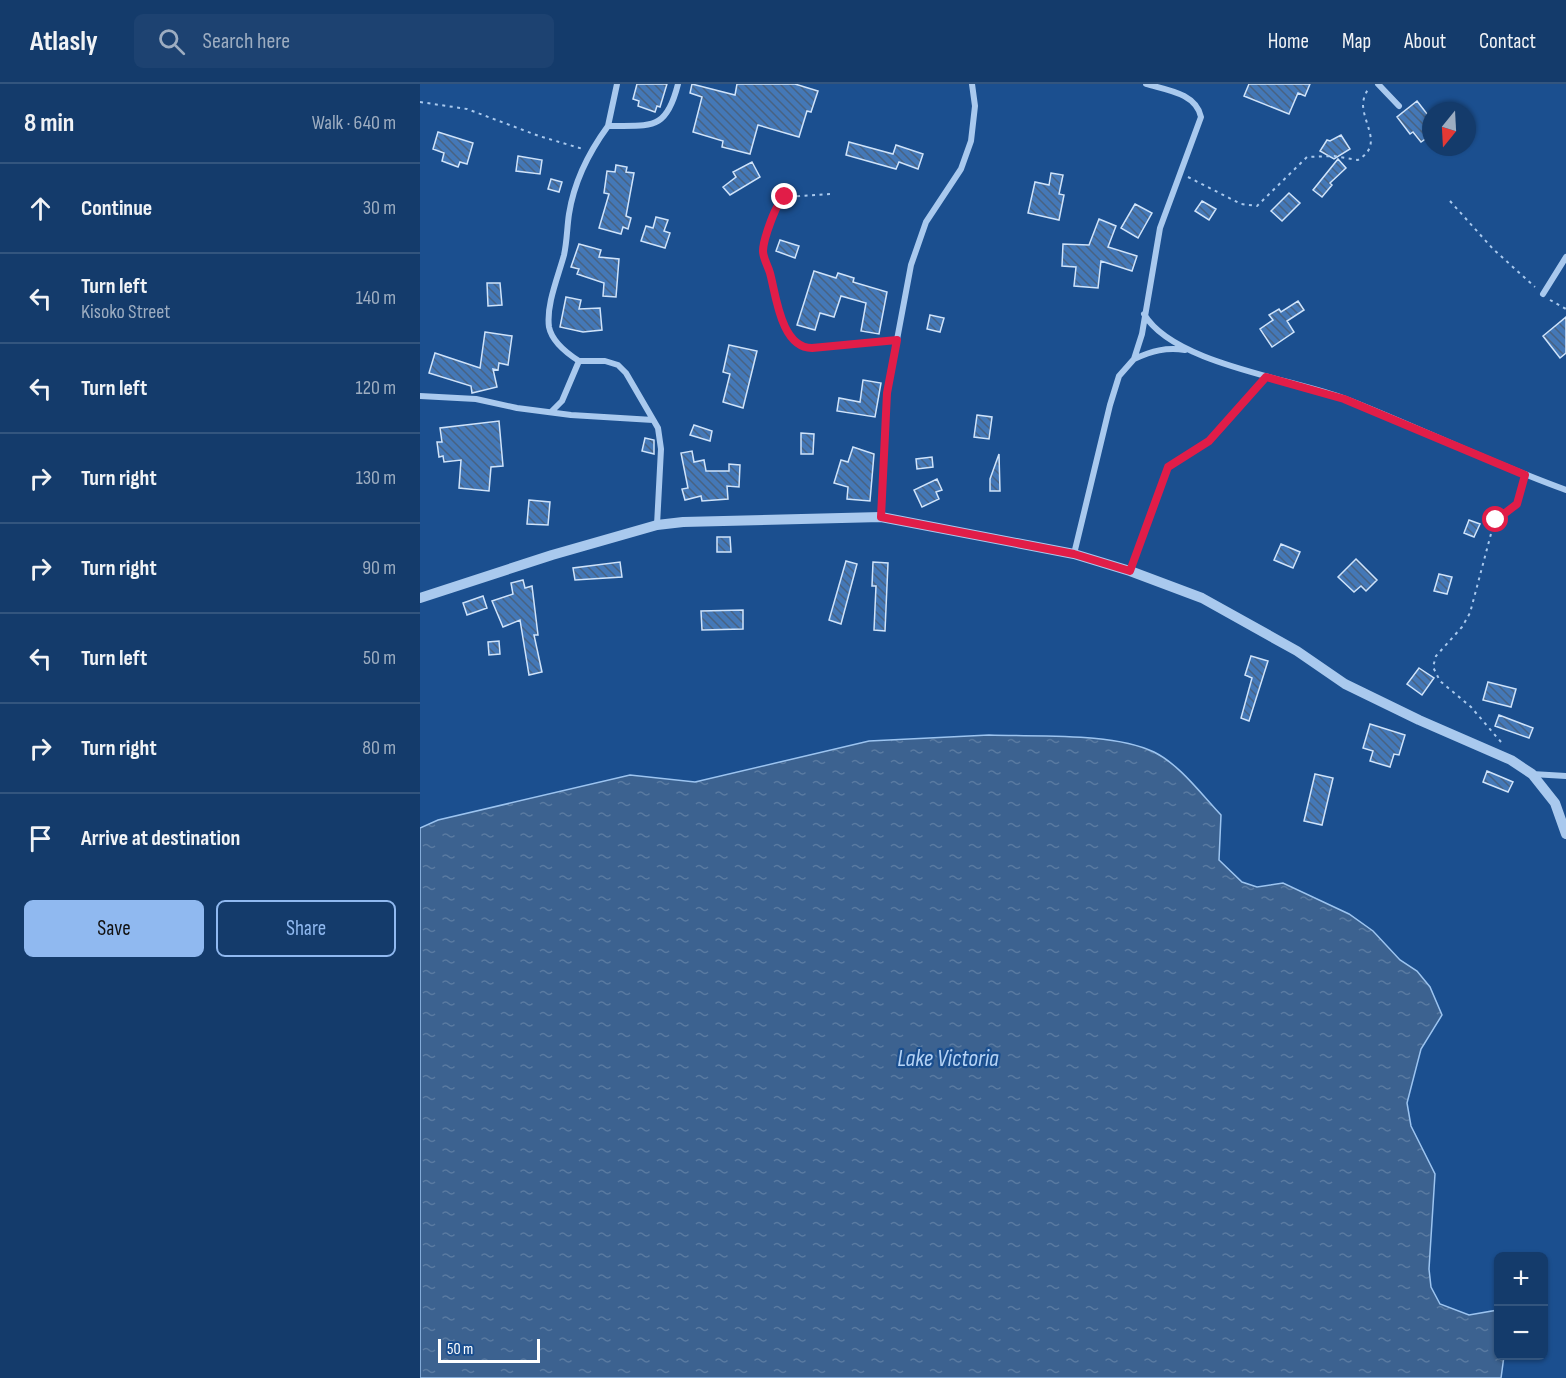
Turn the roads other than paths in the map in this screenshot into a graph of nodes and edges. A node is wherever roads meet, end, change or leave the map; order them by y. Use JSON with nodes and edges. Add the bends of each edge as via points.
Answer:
{"nodes":[{"id":1,"x":617,"y":84,"type":"edge"},
{"id":2,"x":678,"y":84,"type":"edge"},
{"id":3,"x":972,"y":84,"type":"edge"},
{"id":4,"x":1146,"y":84,"type":"edge"},
{"id":5,"x":1378,"y":84,"type":"edge"},
{"id":6,"x":1399,"y":106,"type":"dead end"},
{"id":7,"x":608,"y":126,"type":"junction"},
{"id":8,"x":1566,"y":257,"type":"edge"},
{"id":9,"x":1543,"y":294,"type":"road end"},
{"id":10,"x":1144,"y":314,"type":"junction"},
{"id":11,"x":1191,"y":351,"type":"junction"},
{"id":12,"x":1134,"y":359,"type":"junction"},
{"id":13,"x":579,"y":361,"type":"junction"},
{"id":14,"x":420,"y":396,"type":"edge"},
{"id":15,"x":550,"y":412,"type":"junction"},
{"id":16,"x":653,"y":420,"type":"junction"},
{"id":17,"x":1566,"y":490,"type":"edge"},
{"id":18,"x":881,"y":517,"type":"junction"},
{"id":19,"x":657,"y":525,"type":"junction"},
{"id":20,"x":1074,"y":554,"type":"junction"},
{"id":21,"x":420,"y":598,"type":"edge"},
{"id":22,"x":1532,"y":774,"type":"junction"},
{"id":23,"x":1566,"y":776,"type":"edge"},
{"id":24,"x":1566,"y":834,"type":"edge"}],
"edges":[{"from":1,"to":7,"type":"street"},
{"from":2,"to":7,"type":"street","via":[[672,107],[660,120],[646,127]]},
{"from":3,"to":18,"type":"street","via":[[975,106],[971,141],[961,169],[917,241],[887,393]]},
{"from":4,"to":10,"type":"street","via":[[1189,98],[1199,106],[1201,117],[1160,228]]},
{"from":5,"to":6,"type":"street"},
{"from":7,"to":13,"type":"street","via":[[578,178],[550,310],[549,326],[555,340]]},
{"from":8,"to":9,"type":"street"},
{"from":10,"to":11,"type":"street","via":[[1152,328]]},
{"from":10,"to":12,"type":"street"},
{"from":11,"to":12,"type":"street","via":[[1170,348]]},
{"from":11,"to":17,"type":"street","via":[[1344,399]]},
{"from":12,"to":20,"type":"street","via":[[1119,376],[1099,442]]},
{"from":13,"to":15,"type":"street","via":[[562,401]]},
{"from":13,"to":16,"type":"street","via":[[618,365]]},
{"from":14,"to":15,"type":"street","via":[[476,399]]},
{"from":15,"to":16,"type":"street"},
{"from":16,"to":19,"type":"street","via":[[660,438]]},
{"from":18,"to":19,"type":"street"},
{"from":18,"to":20,"type":"street"},
{"from":19,"to":21,"type":"street"},
{"from":20,"to":22,"type":"street","via":[[1202,598],[1297,651],[1345,684],[1511,760]]},
{"from":22,"to":23,"type":"street"},
{"from":22,"to":24,"type":"street","via":[[1555,803]]}]}
